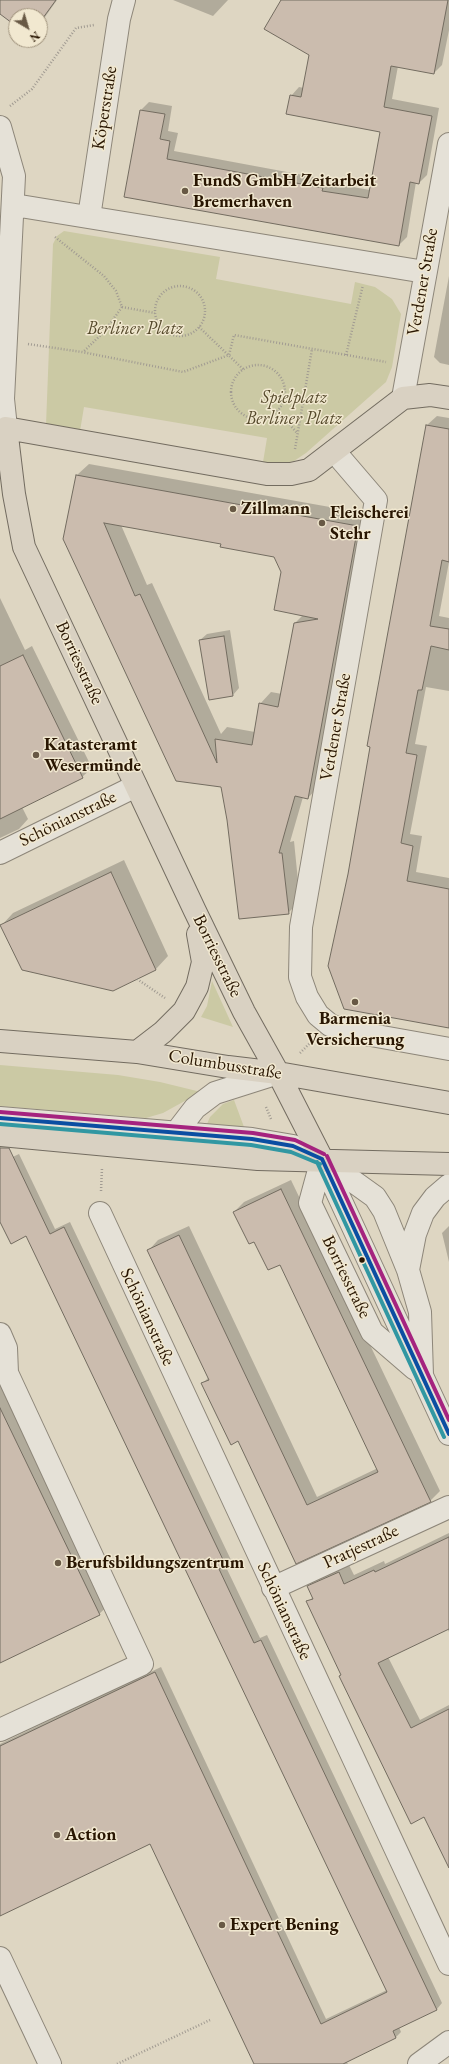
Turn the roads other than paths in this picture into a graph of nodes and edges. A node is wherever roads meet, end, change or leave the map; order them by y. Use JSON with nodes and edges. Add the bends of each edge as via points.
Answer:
{"nodes":[{"id":1,"x":122,"y":10,"type":"edge"},
{"id":2,"x":3,"y":118,"type":"edge"},
{"id":3,"x":449,"y":144,"type":"edge"},
{"id":4,"x":14,"y":205,"type":"junction"},
{"id":5,"x":89,"y":217,"type":"junction"},
{"id":6,"x":425,"y":272,"type":"junction"},
{"id":7,"x":403,"y":398,"type":"junction"},
{"id":8,"x":449,"y":398,"type":"edge"},
{"id":9,"x":3,"y":428,"type":"edge"},
{"id":10,"x":334,"y":451,"type":"junction"},
{"id":11,"x":136,"y":786,"type":"junction"},
{"id":12,"x":0,"y":853,"type":"edge"},
{"id":13,"x":195,"y":911,"type":"junction"},
{"id":14,"x":0,"y":1041,"type":"edge"},
{"id":15,"x":449,"y":1049,"type":"edge"},
{"id":16,"x":137,"y":1052,"type":"junction"},
{"id":17,"x":278,"y":1073,"type":"junction"},
{"id":18,"x":449,"y":1103,"type":"edge"},
{"id":19,"x":0,"y":1118,"type":"edge"},
{"id":20,"x":175,"y":1134,"type":"junction"},
{"id":21,"x":0,"y":1135,"type":"edge"},
{"id":22,"x":322,"y":1159,"type":"junction"},
{"id":23,"x":449,"y":1164,"type":"edge"},
{"id":24,"x":449,"y":1185,"type":"edge"},
{"id":25,"x":100,"y":1213,"type":"road end"},
{"id":26,"x":408,"y":1270,"type":"junction"},
{"id":27,"x":0,"y":1334,"type":"edge"},
{"id":28,"x":3,"y":1375,"type":"edge"},
{"id":29,"x":422,"y":1375,"type":"junction"},
{"id":30,"x":449,"y":1434,"type":"edge"},
{"id":31,"x":449,"y":1507,"type":"edge"},
{"id":32,"x":273,"y":1588,"type":"junction"},
{"id":33,"x":0,"y":1730,"type":"edge"},
{"id":34,"x":0,"y":1958,"type":"edge"},
{"id":35,"x":449,"y":1964,"type":"edge"},
{"id":36,"x":449,"y":2042,"type":"edge"},
{"id":37,"x":50,"y":2064,"type":"edge"},
{"id":38,"x":419,"y":2064,"type":"edge"}],
"edges":[{"from":1,"to":5,"type":"street","name":"Köperstraße"},
{"from":2,"to":4,"type":"street","name":"Borriesstraße","via":[[14,176]]},
{"from":3,"to":6,"type":"street","name":"Verdener Straße"},
{"from":4,"to":5,"type":"street"},
{"from":4,"to":9,"type":"street","name":"Borriesstraße"},
{"from":5,"to":6,"type":"street"},
{"from":6,"to":7,"type":"street","name":"Verdener Straße"},
{"from":7,"to":8,"type":"main road","via":[[430,395]]},
{"from":7,"to":10,"type":"main road"},
{"from":9,"to":10,"type":"main road","via":[[267,474],[291,474],[309,470]]},
{"from":9,"to":11,"type":"main road","name":"Borriesstraße","via":[[24,547]]},
{"from":10,"to":15,"type":"street","name":"Verdener Straße","via":[[376,500],[301,928],[300,977],[307,997],[324,1020],[343,1030]]},
{"from":11,"to":12,"type":"street","name":"Schönianstraße"},
{"from":11,"to":13,"type":"main road","name":"Borriesstraße"},
{"from":13,"to":16,"type":"main road","via":[[203,962],[198,988],[184,1011]]},
{"from":13,"to":17,"type":"main road","name":"Borriesstraße","via":[[244,1012]]},
{"from":14,"to":16,"type":"main road","name":"Columbusstraße"},
{"from":16,"to":17,"type":"main road","name":"Columbusstraße"},
{"from":17,"to":18,"type":"main road","name":"Columbusstraße"},
{"from":17,"to":20,"type":"street","via":[[216,1093],[195,1108]]},
{"from":17,"to":22,"type":"main road","name":"Borriesstraße"},
{"from":19,"to":20,"type":"street"},
{"from":20,"to":22,"type":"street","via":[[252,1139],[293,1146]]},
{"from":21,"to":22,"type":"main road","via":[[258,1159]]},
{"from":22,"to":23,"type":"main road"},
{"from":22,"to":26,"type":"street","name":"Borriesstraße","via":[[375,1197],[384,1211]]},
{"from":22,"to":29,"type":"street","name":"Borriesstraße"},
{"from":22,"to":29,"type":"street","name":"Borriesstraße","via":[[310,1203],[372,1332]]},
{"from":24,"to":26,"type":"street","name":"Borriesstraße","via":[[435,1197],[424,1212],[415,1234]]},
{"from":25,"to":32,"type":"street","name":"Schönianstraße"},
{"from":26,"to":29,"type":"street","name":"Borriesstraße","via":[[420,1312]]},
{"from":27,"to":28,"type":"street","via":[[6,1348]]},
{"from":28,"to":33,"type":"street","via":[[142,1664]]},
{"from":29,"to":30,"type":"street","name":"Borriesstraße"},
{"from":31,"to":32,"type":"street","name":"Pratjestraße"},
{"from":32,"to":35,"type":"street","name":"Schönianstraße"},
{"from":34,"to":37,"type":"street"},
{"from":36,"to":38,"type":"street"}]}
